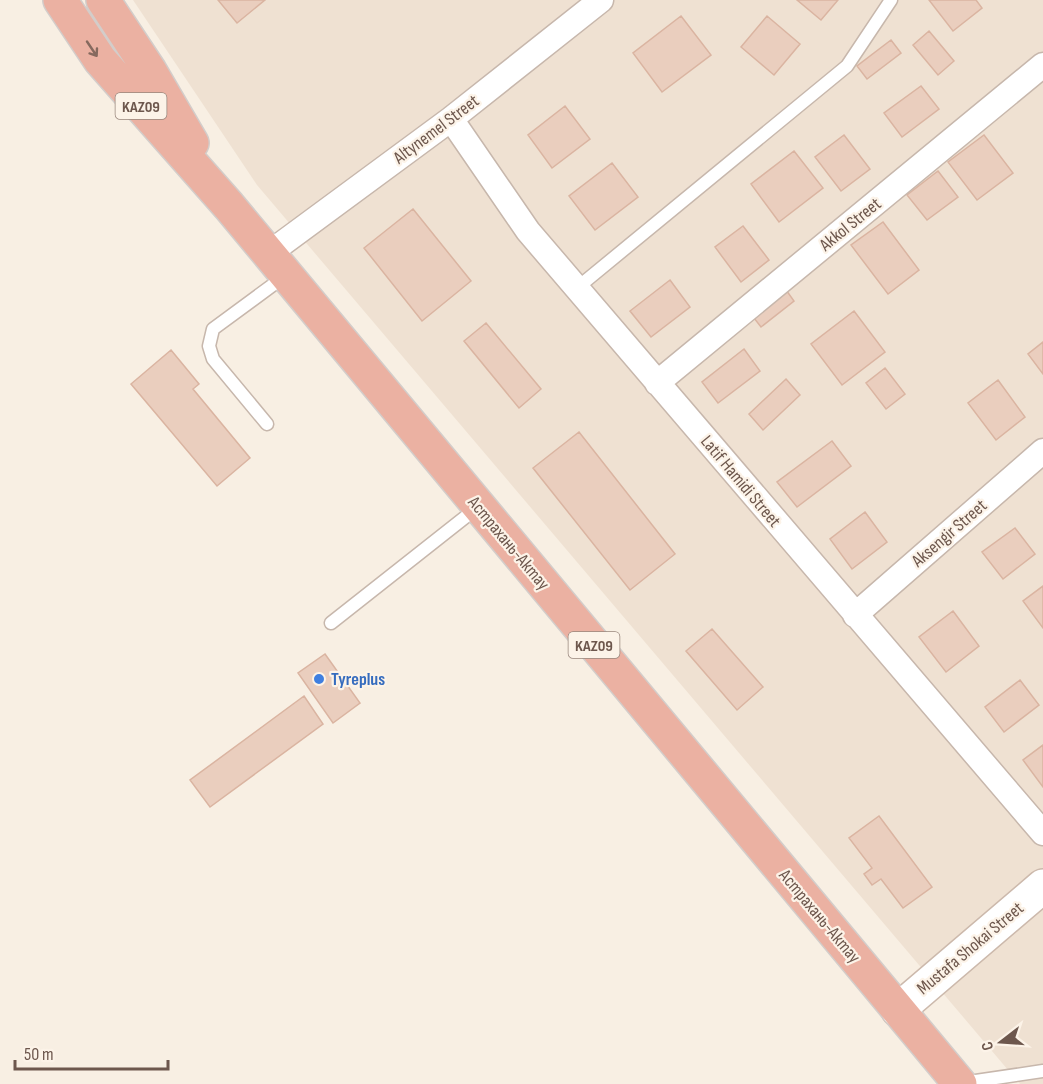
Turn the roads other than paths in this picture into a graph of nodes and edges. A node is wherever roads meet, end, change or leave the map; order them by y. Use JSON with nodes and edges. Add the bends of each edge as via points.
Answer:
{"nodes":[{"id":1,"x":60,"y":0,"type":"edge"},
{"id":2,"x":103,"y":0,"type":"edge"},
{"id":3,"x":601,"y":0,"type":"edge"},
{"id":4,"x":891,"y":0,"type":"edge"},
{"id":5,"x":1043,"y":65,"type":"edge"},
{"id":6,"x":452,"y":119,"type":"junction"},
{"id":7,"x":229,"y":206,"type":"junction"},
{"id":8,"x":277,"y":265,"type":"junction"},
{"id":9,"x":577,"y":288,"type":"junction"},
{"id":10,"x":657,"y":383,"type":"junction"},
{"id":11,"x":267,"y":424,"type":"dead end"},
{"id":12,"x":1043,"y":451,"type":"edge"},
{"id":13,"x":479,"y":506,"type":"junction"},
{"id":14,"x":855,"y":615,"type":"junction"},
{"id":15,"x":331,"y":623,"type":"dead end"},
{"id":16,"x":1043,"y":833,"type":"edge"},
{"id":17,"x":1043,"y":886,"type":"edge"},
{"id":18,"x":898,"y":1010,"type":"junction"},
{"id":19,"x":1043,"y":1071,"type":"edge"},
{"id":20,"x":960,"y":1084,"type":"edge"}],
"edges":[{"from":1,"to":7,"type":"highway","name":"Астрахань-Актау","number":"KAZ09","one_way":true,"via":[[100,60]]},
{"from":2,"to":7,"type":"highway","number":"KAZ09","via":[[150,71]]},
{"from":3,"to":6,"type":"street","name":"Altynemel Street"},
{"from":4,"to":9,"type":"lane","via":[[847,66]]},
{"from":5,"to":10,"type":"street","name":"Akkol Street"},
{"from":6,"to":8,"type":"street","name":"Altynemel Street"},
{"from":6,"to":9,"type":"street","name":"Latif Hamidi Street","via":[[528,231]]},
{"from":7,"to":8,"type":"highway","name":"Астрахань-Актау","number":"KAZ09"},
{"from":8,"to":11,"type":"lane","via":[[213,330],[209,346],[213,359]]},
{"from":8,"to":13,"type":"highway","name":"Астрахань-Актау","number":"KAZ09"},
{"from":9,"to":10,"type":"street","name":"Latif Hamidi Street"},
{"from":10,"to":14,"type":"street","name":"Latif Hamidi Street"},
{"from":12,"to":14,"type":"street","name":"Aksengir Street"},
{"from":13,"to":15,"type":"lane"},
{"from":13,"to":18,"type":"highway","name":"Астрахань-Актау","number":"KAZ09"},
{"from":14,"to":16,"type":"street","name":"Latif Hamidi Street"},
{"from":17,"to":18,"type":"main road","name":"Mustafa Shokai Street"},
{"from":18,"to":20,"type":"highway","name":"Астрахань-Актау","number":"KAZ09"},
{"from":19,"to":20,"type":"lane"}]}
